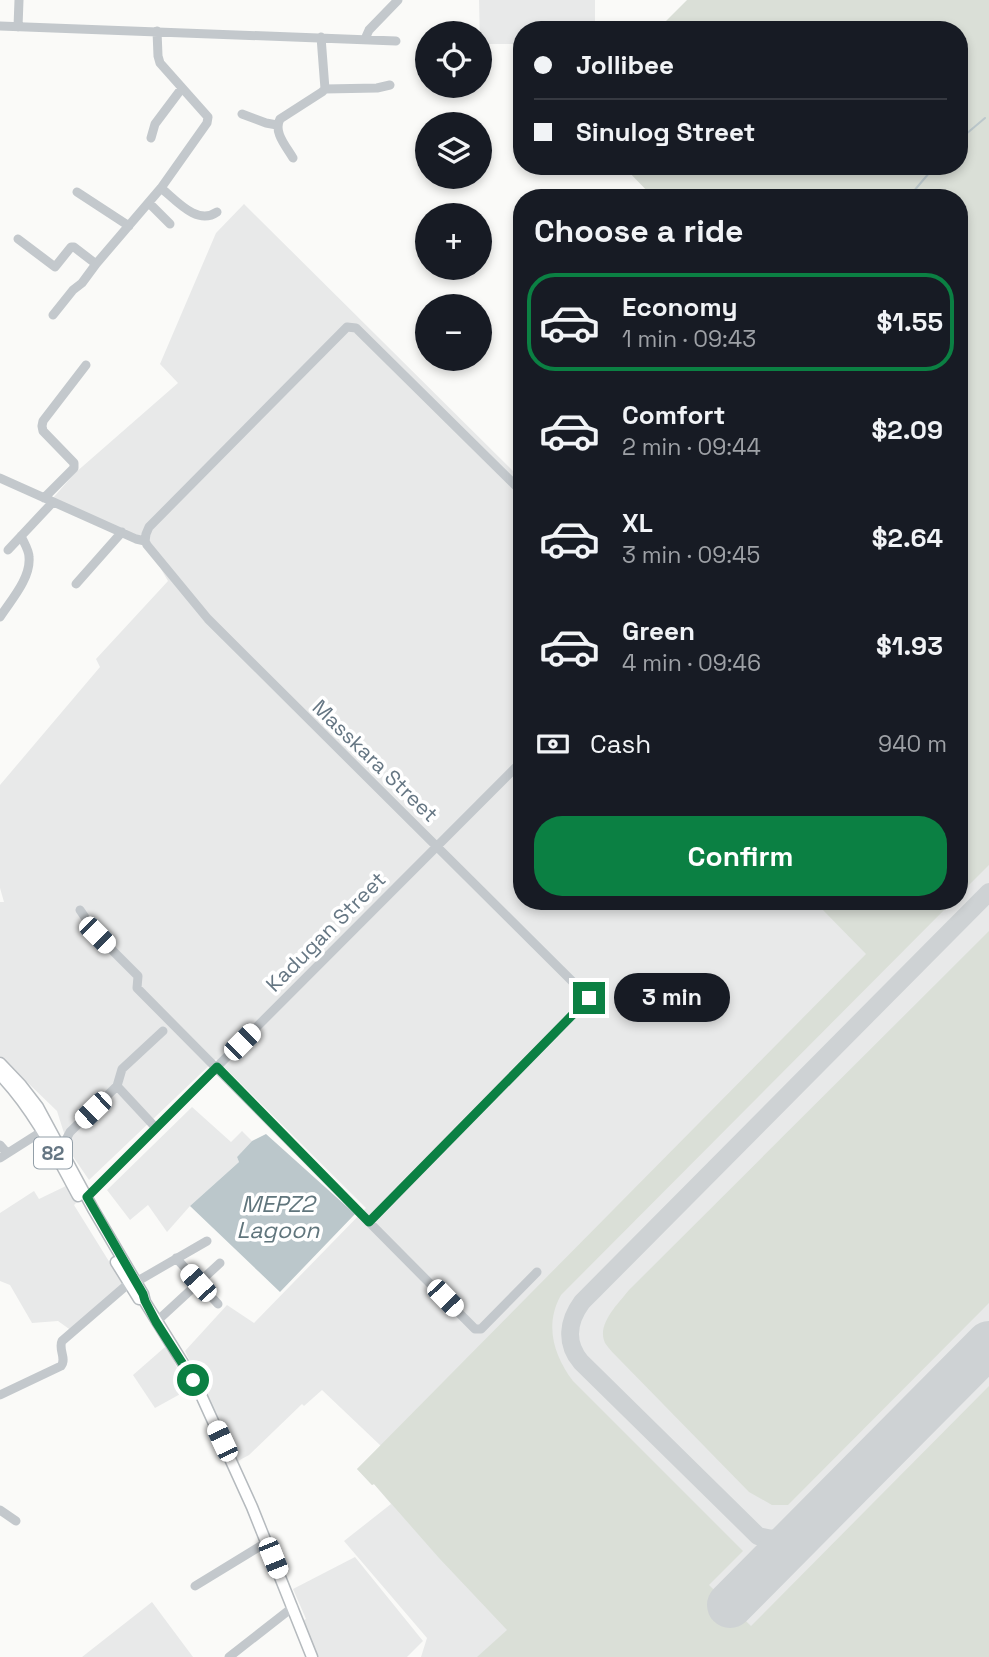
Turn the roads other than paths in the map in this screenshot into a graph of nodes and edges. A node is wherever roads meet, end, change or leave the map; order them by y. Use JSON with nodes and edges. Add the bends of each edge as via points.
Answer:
{"nodes":[{"id":1,"x":19,"y":0,"type":"edge"},
{"id":2,"x":398,"y":0,"type":"edge"},
{"id":3,"x":0,"y":26,"type":"edge"},
{"id":4,"x":18,"y":27,"type":"junction"},
{"id":5,"x":157,"y":31,"type":"junction"},
{"id":6,"x":321,"y":37,"type":"junction"},
{"id":7,"x":365,"y":39,"type":"junction"},
{"id":8,"x":396,"y":41,"type":"dead end"},
{"id":9,"x":390,"y":85,"type":"dead end"},
{"id":10,"x":181,"y":88,"type":"junction"},
{"id":11,"x":324,"y":89,"type":"junction"},
{"id":12,"x":242,"y":114,"type":"dead end"},
{"id":13,"x":277,"y":125,"type":"junction"},
{"id":14,"x":151,"y":138,"type":"dead end"},
{"id":15,"x":293,"y":158,"type":"dead end"},
{"id":16,"x":161,"y":188,"type":"junction"},
{"id":17,"x":77,"y":192,"type":"dead end"},
{"id":18,"x":149,"y":203,"type":"junction"},
{"id":19,"x":217,"y":212,"type":"dead end"},
{"id":20,"x":170,"y":224,"type":"dead end"},
{"id":21,"x":129,"y":226,"type":"junction"},
{"id":22,"x":18,"y":239,"type":"dead end"},
{"id":23,"x":96,"y":264,"type":"junction"},
{"id":24,"x":53,"y":315,"type":"dead end"},
{"id":25,"x":86,"y":365,"type":"dead end"},
{"id":26,"x":0,"y":478,"type":"edge"},
{"id":27,"x":513,"y":483,"type":"edge"},
{"id":28,"x":49,"y":500,"type":"junction"},
{"id":29,"x":122,"y":533,"type":"junction"},
{"id":30,"x":21,"y":536,"type":"junction"},
{"id":31,"x":145,"y":541,"type":"junction"},
{"id":32,"x":8,"y":550,"type":"dead end"},
{"id":33,"x":76,"y":584,"type":"dead end"},
{"id":34,"x":0,"y":617,"type":"edge"},
{"id":35,"x":513,"y":770,"type":"edge"},
{"id":36,"x":437,"y":846,"type":"junction"},
{"id":37,"x":80,"y":909,"type":"dead end"},
{"id":38,"x":163,"y":1031,"type":"dead end"},
{"id":39,"x":0,"y":1063,"type":"edge"},
{"id":40,"x":217,"y":1067,"type":"junction"},
{"id":41,"x":0,"y":1075,"type":"edge"},
{"id":42,"x":117,"y":1086,"type":"junction"},
{"id":43,"x":156,"y":1128,"type":"junction"},
{"id":44,"x":47,"y":1132,"type":"junction"},
{"id":45,"x":70,"y":1132,"type":"junction"},
{"id":46,"x":0,"y":1145,"type":"edge"},
{"id":47,"x":61,"y":1149,"type":"junction"},
{"id":48,"x":4,"y":1156,"type":"edge"},
{"id":49,"x":87,"y":1197,"type":"junction"},
{"id":50,"x":369,"y":1222,"type":"junction"},
{"id":51,"x":207,"y":1241,"type":"dead end"},
{"id":52,"x":176,"y":1258,"type":"junction"},
{"id":53,"x":220,"y":1263,"type":"dead end"},
{"id":54,"x":537,"y":1272,"type":"dead end"},
{"id":55,"x":132,"y":1283,"type":"junction"},
{"id":56,"x":198,"y":1283,"type":"junction"},
{"id":57,"x":218,"y":1304,"type":"dead end"},
{"id":58,"x":156,"y":1322,"type":"junction"},
{"id":59,"x":0,"y":1395,"type":"edge"},
{"id":60,"x":0,"y":1510,"type":"edge"},
{"id":61,"x":16,"y":1521,"type":"dead end"},
{"id":62,"x":267,"y":1542,"type":"junction"},
{"id":63,"x":195,"y":1586,"type":"dead end"},
{"id":64,"x":293,"y":1607,"type":"junction"},
{"id":65,"x":229,"y":1657,"type":"edge"},
{"id":66,"x":312,"y":1657,"type":"edge"}],
"edges":[{"from":1,"to":4,"type":"street"},
{"from":2,"to":7,"type":"street"},
{"from":3,"to":4,"type":"street"},
{"from":4,"to":5,"type":"street"},
{"from":5,"to":6,"type":"street"},
{"from":5,"to":10,"type":"street","via":[[158,60]]},
{"from":6,"to":7,"type":"street"},
{"from":6,"to":11,"type":"street"},
{"from":7,"to":8,"type":"street"},
{"from":9,"to":11,"type":"street"},
{"from":10,"to":14,"type":"street","via":[[156,121]]},
{"from":10,"to":16,"type":"street","via":[[208,120]]},
{"from":11,"to":13,"type":"street"},
{"from":12,"to":13,"type":"street"},
{"from":13,"to":15,"type":"street"},
{"from":16,"to":18,"type":"street"},
{"from":16,"to":19,"type":"street","via":[[197,216]]},
{"from":17,"to":21,"type":"street"},
{"from":18,"to":20,"type":"street"},
{"from":18,"to":21,"type":"street"},
{"from":21,"to":23,"type":"street"},
{"from":22,"to":23,"type":"street","via":[[55,267],[71,247]]},
{"from":23,"to":24,"type":"street"},
{"from":25,"to":28,"type":"street","via":[[41,426],[74,463]]},
{"from":26,"to":28,"type":"street"},
{"from":27,"to":31,"type":"street","via":[[356,328],[347,327],[149,527]]},
{"from":28,"to":29,"type":"street"},
{"from":28,"to":30,"type":"street"},
{"from":29,"to":31,"type":"street"},
{"from":29,"to":33,"type":"street"},
{"from":30,"to":32,"type":"street"},
{"from":30,"to":34,"type":"street","via":[[29,568]]},
{"from":31,"to":36,"type":"street","name":"Masskara Street","via":[[208,619]]},
{"from":35,"to":36,"type":"street","name":"Kadugan Street"},
{"from":36,"to":40,"type":"street","name":"Kadugan Street"},
{"from":36,"to":50,"type":"street","name":"Masskara Street","via":[[589,998]]},
{"from":37,"to":40,"type":"street","via":[[97,935],[138,976],[137,988]]},
{"from":38,"to":42,"type":"street","via":[[122,1069]]},
{"from":39,"to":44,"type":"main road","number":"82","via":[[38,1107]]},
{"from":40,"to":43,"type":"street","name":"Kadugan Street"},
{"from":40,"to":50,"type":"street"},
{"from":41,"to":44,"type":"main road","number":"82"},
{"from":42,"to":43,"type":"street"},
{"from":42,"to":45,"type":"street"},
{"from":43,"to":49,"type":"street","name":"Kadugan Street"},
{"from":44,"to":45,"type":"street"},
{"from":44,"to":47,"type":"main road","number":"82"},
{"from":44,"to":48,"type":"street"},
{"from":44,"to":55,"type":"main road","number":"82"},
{"from":45,"to":47,"type":"street"},
{"from":46,"to":48,"type":"street"},
{"from":47,"to":49,"type":"main road","number":"82"},
{"from":49,"to":55,"type":"main road","number":"82"},
{"from":50,"to":54,"type":"street","via":[[477,1330]]},
{"from":51,"to":52,"type":"street"},
{"from":52,"to":55,"type":"street"},
{"from":52,"to":56,"type":"street"},
{"from":53,"to":56,"type":"street"},
{"from":55,"to":58,"type":"main road","number":"82","via":[[143,1294]]},
{"from":55,"to":59,"type":"street","via":[[62,1341],[61,1366]]},
{"from":56,"to":57,"type":"street"},
{"from":56,"to":58,"type":"street"},
{"from":58,"to":62,"type":"main road","number":"82","via":[[196,1384]]},
{"from":60,"to":61,"type":"street"},
{"from":62,"to":63,"type":"street"},
{"from":62,"to":64,"type":"main road","number":"82"},
{"from":64,"to":65,"type":"street"},
{"from":64,"to":66,"type":"main road","number":"82"}]}
